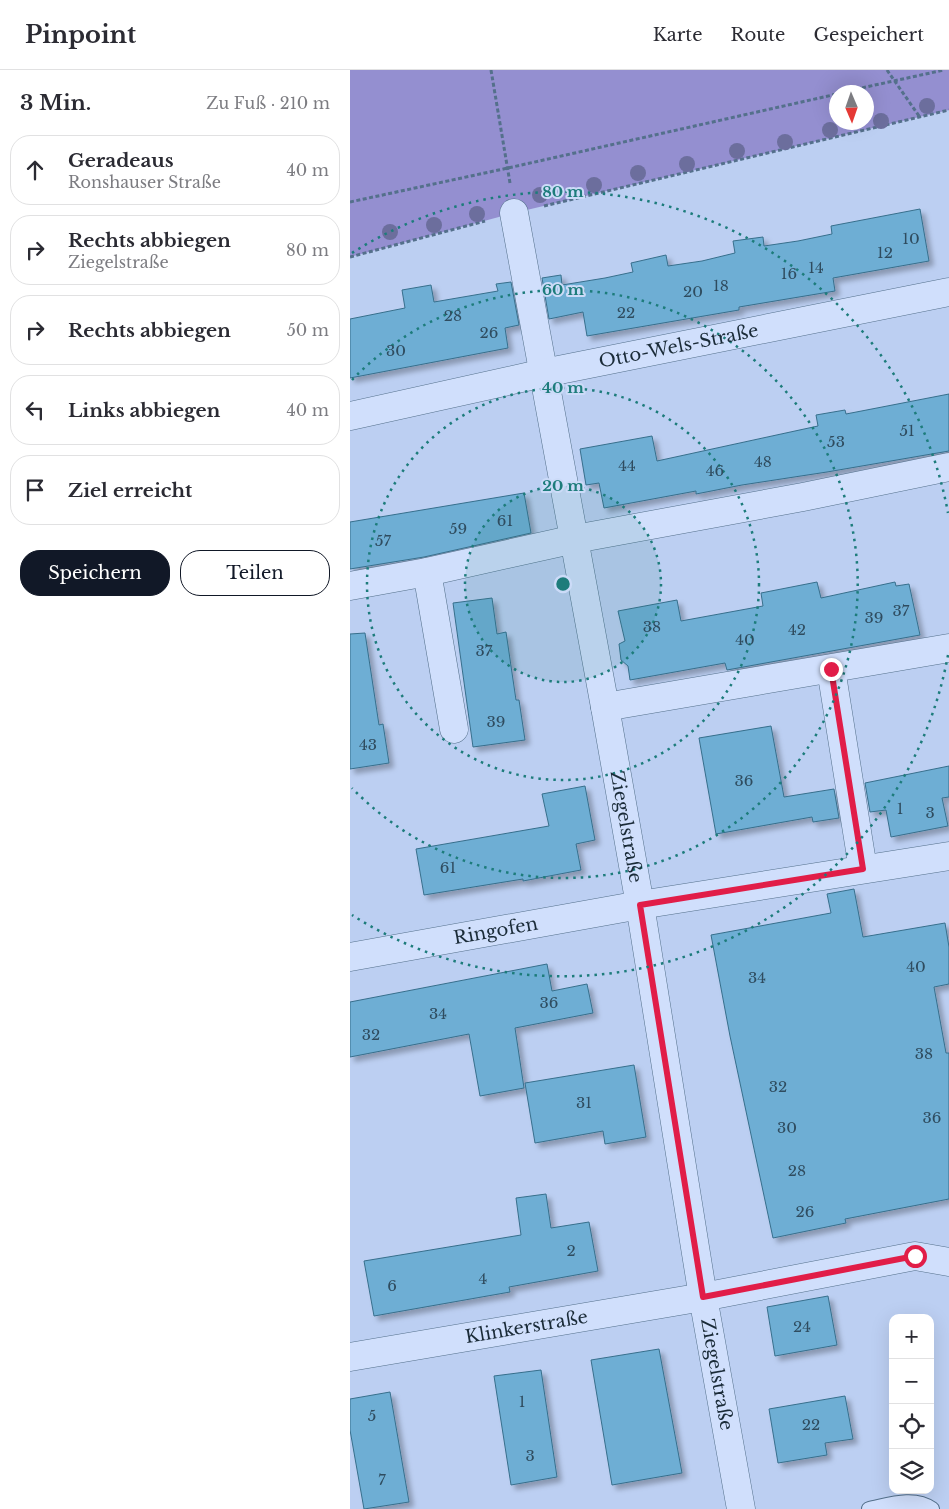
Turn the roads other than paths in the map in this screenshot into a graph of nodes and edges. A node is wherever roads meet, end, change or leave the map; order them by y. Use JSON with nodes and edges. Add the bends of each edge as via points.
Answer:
{"nodes":[{"id":1,"x":514,"y":213,"type":"road end"},
{"id":2,"x":949,"y":292,"type":"edge"},
{"id":3,"x":544,"y":373,"type":"junction"},
{"id":4,"x":350,"y":416,"type":"edge"},
{"id":5,"x":949,"y":467,"type":"edge"},
{"id":6,"x":575,"y":538,"type":"junction"},
{"id":7,"x":427,"y":572,"type":"junction"},
{"id":8,"x":350,"y":586,"type":"edge"},
{"id":9,"x":949,"y":648,"type":"edge"},
{"id":10,"x":831,"y":669,"type":"junction"},
{"id":11,"x":605,"y":707,"type":"junction"},
{"id":12,"x":454,"y":729,"type":"dead end"},
{"id":13,"x":949,"y":856,"type":"edge"},
{"id":14,"x":863,"y":869,"type":"junction"},
{"id":15,"x":640,"y":905,"type":"junction"},
{"id":16,"x":350,"y":957,"type":"edge"},
{"id":17,"x":949,"y":1262,"type":"edge"},
{"id":18,"x":703,"y":1297,"type":"junction"},
{"id":19,"x":350,"y":1357,"type":"edge"},
{"id":20,"x":741,"y":1509,"type":"edge"},
{"id":21,"x":869,"y":1509,"type":"edge"},
{"id":22,"x":932,"y":1509,"type":"edge"}],
"edges":[{"from":1,"to":3,"type":"street","name":"Ziegelstraße"},
{"from":2,"to":3,"type":"street","name":"Otto-Wels-Straße"},
{"from":3,"to":4,"type":"street","name":"Otto-Wels-Straße"},
{"from":3,"to":6,"type":"street","name":"Ziegelstraße"},
{"from":5,"to":6,"type":"street"},
{"from":6,"to":7,"type":"street"},
{"from":6,"to":11,"type":"street","name":"Ziegelstraße"},
{"from":7,"to":8,"type":"street"},
{"from":7,"to":12,"type":"street"},
{"from":9,"to":10,"type":"street"},
{"from":10,"to":11,"type":"street"},
{"from":10,"to":14,"type":"street"},
{"from":11,"to":15,"type":"street","name":"Ziegelstraße"},
{"from":13,"to":14,"type":"street","name":"Ringofen"},
{"from":14,"to":15,"type":"street","name":"Ringofen"},
{"from":15,"to":16,"type":"street","name":"Ringofen"},
{"from":15,"to":18,"type":"street","name":"Ziegelstraße"},
{"from":17,"to":18,"type":"street","name":"Klinkerstraße","via":[[915,1256]]},
{"from":18,"to":19,"type":"street","name":"Klinkerstraße"},
{"from":18,"to":20,"type":"street","name":"Ziegelstraße"},
{"from":21,"to":22,"type":"lane","via":[[910,1502]]}]}
